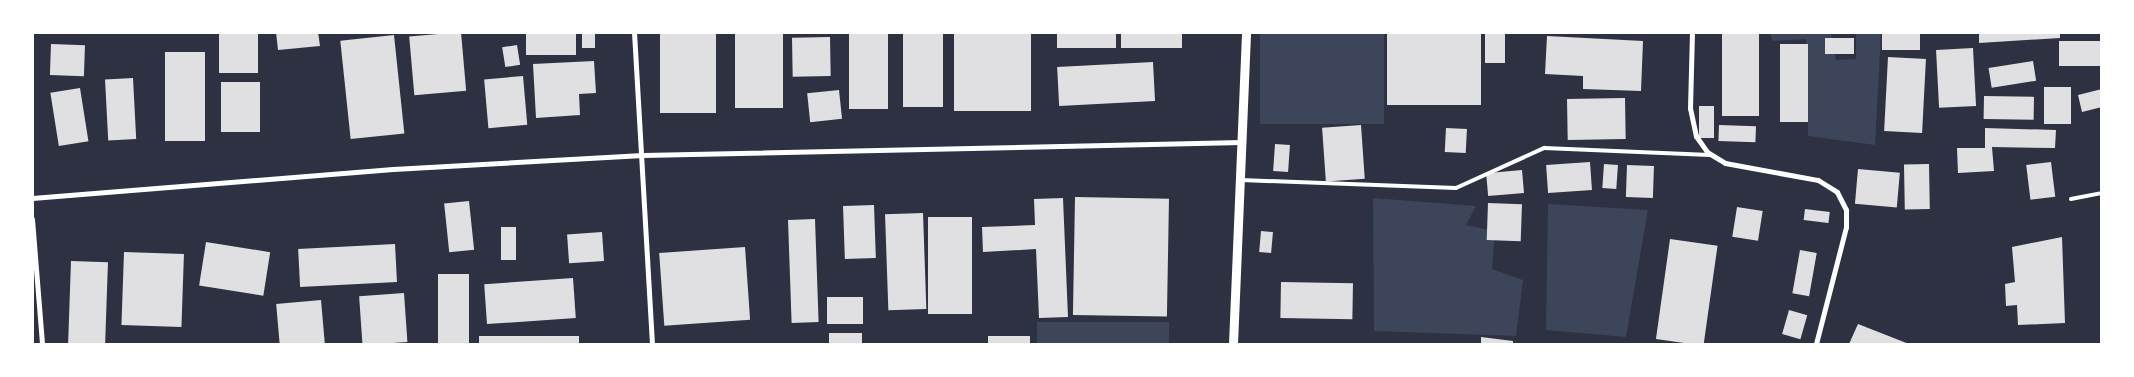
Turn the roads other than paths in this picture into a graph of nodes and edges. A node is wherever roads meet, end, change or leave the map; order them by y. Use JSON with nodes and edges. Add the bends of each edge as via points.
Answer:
{"nodes":[{"id":1,"x":634,"y":32,"type":"edge"},
{"id":2,"x":1246,"y":32,"type":"edge"},
{"id":3,"x":1692,"y":32,"type":"edge"},
{"id":4,"x":1243,"y":142,"type":"junction"},
{"id":5,"x":643,"y":155,"type":"junction"},
{"id":6,"x":1712,"y":155,"type":"junction"},
{"id":7,"x":1241,"y":180,"type":"junction"},
{"id":8,"x":2102,"y":193,"type":"edge"},
{"id":9,"x":32,"y":198,"type":"edge"},
{"id":10,"x":2071,"y":199,"type":"dead end"},
{"id":11,"x":32,"y":219,"type":"edge"},
{"id":12,"x":42,"y":344,"type":"edge"},
{"id":13,"x":652,"y":344,"type":"edge"},
{"id":14,"x":1233,"y":344,"type":"edge"},
{"id":15,"x":1816,"y":344,"type":"edge"}],
"edges":[{"from":1,"to":5,"type":"street"},
{"from":2,"to":4,"type":"street"},
{"from":3,"to":6,"type":"street","via":[[1690,108],[1696,136]]},
{"from":4,"to":5,"type":"street"},
{"from":4,"to":7,"type":"street"},
{"from":5,"to":9,"type":"street","via":[[393,169]]},
{"from":5,"to":13,"type":"street"},
{"from":6,"to":7,"type":"lane","via":[[1544,148],[1456,188]]},
{"from":6,"to":15,"type":"street","via":[[1725,162],[1818,180],[1837,192],[1846,210],[1846,227]]},
{"from":7,"to":14,"type":"street"},
{"from":8,"to":10,"type":"lane"},
{"from":11,"to":12,"type":"street"}]}
